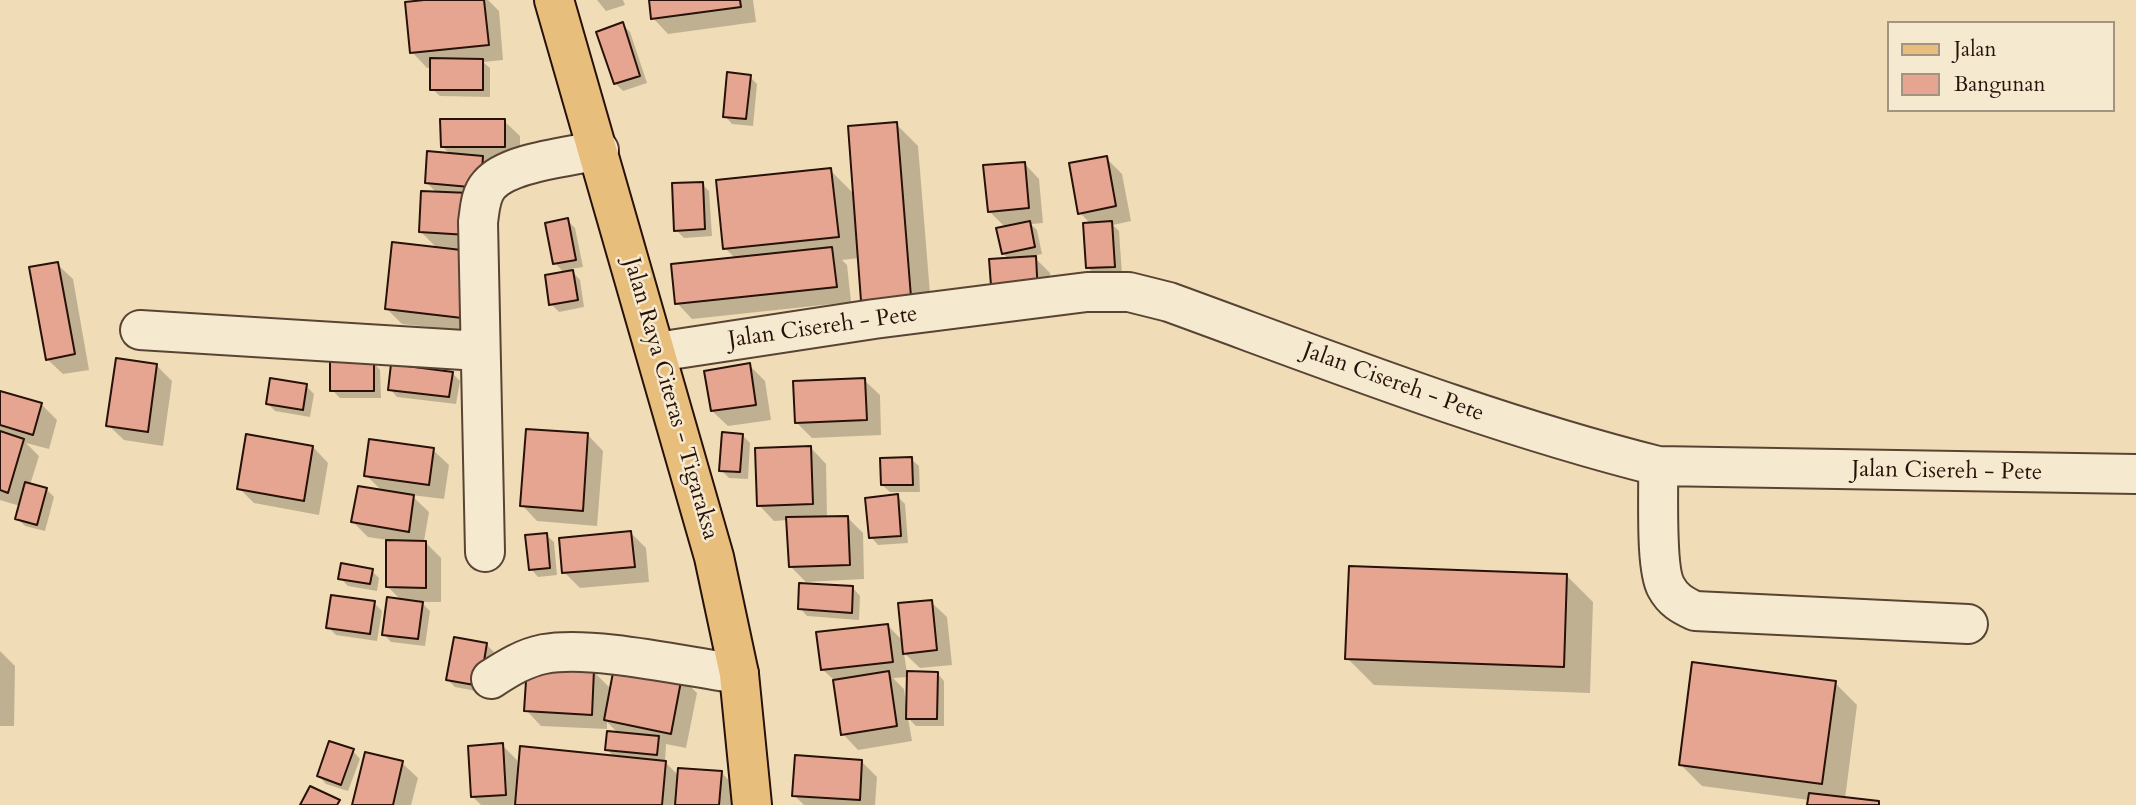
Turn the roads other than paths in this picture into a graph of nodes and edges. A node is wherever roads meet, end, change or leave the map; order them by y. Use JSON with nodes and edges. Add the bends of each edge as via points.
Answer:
{"nodes":[{"id":1,"x":554,"y":0,"type":"edge"},
{"id":2,"x":599,"y":150,"type":"junction"},
{"id":3,"x":140,"y":330,"type":"dead end"},
{"id":4,"x":480,"y":351,"type":"junction"},
{"id":5,"x":657,"y":352,"type":"junction"},
{"id":6,"x":1658,"y":466,"type":"junction"},
{"id":7,"x":2136,"y":474,"type":"edge"},
{"id":8,"x":485,"y":552,"type":"dead end"},
{"id":9,"x":1968,"y":624,"type":"dead end"},
{"id":10,"x":738,"y":674,"type":"junction"},
{"id":11,"x":491,"y":679,"type":"dead end"},
{"id":12,"x":752,"y":805,"type":"edge"}],
"edges":[{"from":1,"to":2,"type":"main road","name":"Jalan Raya Citeras - Tigaraksa"},
{"from":2,"to":4,"type":"street","via":[[506,171],[488,185],[478,222]]},
{"from":2,"to":5,"type":"main road","name":"Jalan Raya Citeras - Tigaraksa"},
{"from":3,"to":4,"type":"street"},
{"from":4,"to":8,"type":"street"},
{"from":5,"to":6,"type":"street","name":"Jalan Cisereh - Pete","via":[[1087,292],[1129,292],[1466,410]]},
{"from":5,"to":10,"type":"main road","name":"Jalan Raya Citeras - Tigaraksa","via":[[714,557]]},
{"from":6,"to":7,"type":"street","name":"Jalan Cisereh - Pete"},
{"from":6,"to":9,"type":"street","via":[[1661,563],[1664,585],[1676,602],[1695,611]]},
{"from":10,"to":11,"type":"street","via":[[594,653],[547,653],[522,660]]},
{"from":10,"to":12,"type":"main road","name":"Jalan Raya Citeras - Tigaraksa"}]}
